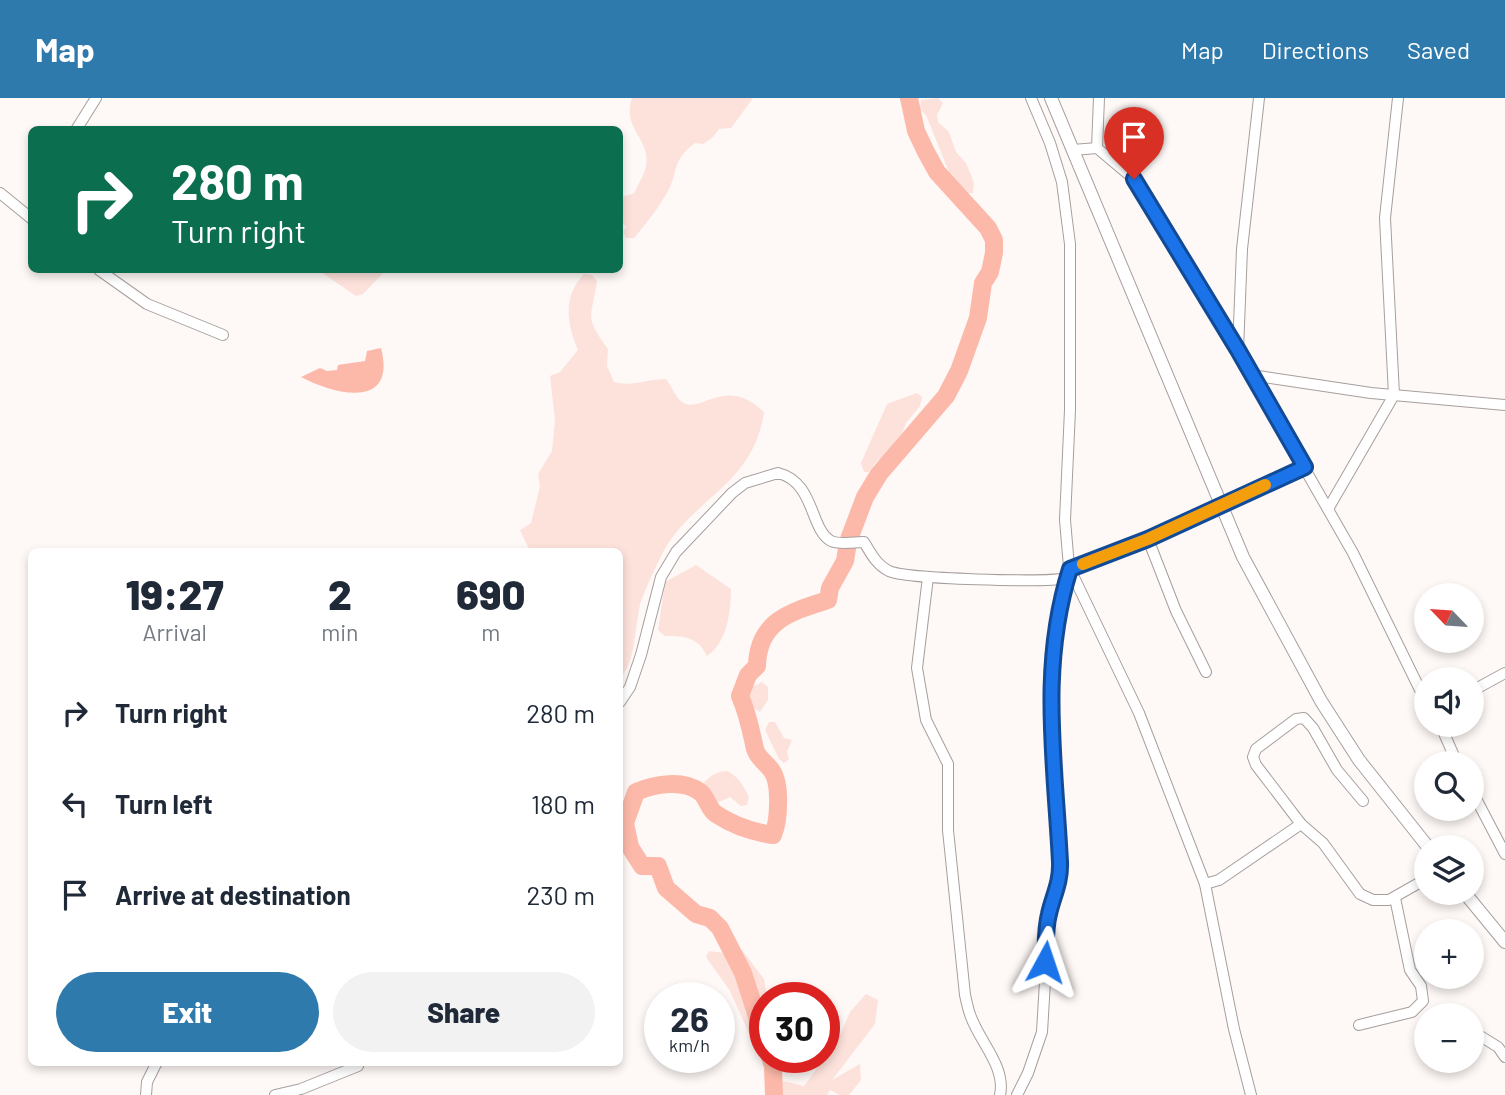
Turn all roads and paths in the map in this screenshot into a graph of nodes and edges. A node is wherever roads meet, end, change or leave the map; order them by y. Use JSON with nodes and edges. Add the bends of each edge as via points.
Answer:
{"nodes":[{"id":1,"x":96,"y":98,"type":"edge"},
{"id":2,"x":1031,"y":98,"type":"edge"},
{"id":3,"x":1051,"y":98,"type":"edge"},
{"id":4,"x":1099,"y":98,"type":"edge"},
{"id":5,"x":1259,"y":98,"type":"edge"},
{"id":6,"x":1398,"y":98,"type":"edge"},
{"id":7,"x":78,"y":126,"type":"edge"},
{"id":8,"x":1097,"y":148,"type":"junction"},
{"id":9,"x":1073,"y":149,"type":"junction"},
{"id":10,"x":0,"y":193,"type":"edge"},
{"id":11,"x":28,"y":215,"type":"edge"},
{"id":12,"x":103,"y":273,"type":"edge"},
{"id":13,"x":223,"y":335,"type":"dead end"},
{"id":14,"x":1238,"y":350,"type":"junction"},
{"id":15,"x":1251,"y":376,"type":"junction"},
{"id":16,"x":1394,"y":395,"type":"junction"},
{"id":17,"x":1505,"y":405,"type":"edge"},
{"id":18,"x":1305,"y":467,"type":"junction"},
{"id":19,"x":1222,"y":505,"type":"junction"},
{"id":20,"x":1328,"y":509,"type":"junction"},
{"id":21,"x":1148,"y":539,"type":"junction"},
{"id":22,"x":1069,"y":574,"type":"junction"},
{"id":23,"x":928,"y":577,"type":"junction"},
{"id":24,"x":1206,"y":672,"type":"dead end"},
{"id":25,"x":1505,"y":673,"type":"edge"},
{"id":26,"x":1414,"y":678,"type":"edge"},
{"id":27,"x":1484,"y":684,"type":"edge"},
{"id":28,"x":623,"y":698,"type":"edge"},
{"id":29,"x":1363,"y":802,"type":"dead end"},
{"id":30,"x":1484,"y":814,"type":"edge"},
{"id":31,"x":1301,"y":824,"type":"junction"},
{"id":32,"x":1418,"y":835,"type":"edge"},
{"id":33,"x":1505,"y":855,"type":"edge"},
{"id":34,"x":1205,"y":884,"type":"junction"},
{"id":35,"x":1414,"y":886,"type":"edge"},
{"id":36,"x":1395,"y":898,"type":"junction"},
{"id":37,"x":1475,"y":905,"type":"edge"},
{"id":38,"x":1505,"y":942,"type":"edge"},
{"id":39,"x":1359,"y":1025,"type":"dead end"},
{"id":40,"x":1484,"y":1039,"type":"edge"},
{"id":41,"x":1505,"y":1056,"type":"edge"},
{"id":42,"x":155,"y":1066,"type":"edge"},
{"id":43,"x":358,"y":1066,"type":"dead end"},
{"id":44,"x":146,"y":1095,"type":"edge"},
{"id":45,"x":275,"y":1095,"type":"edge"},
{"id":46,"x":1000,"y":1095,"type":"edge"},
{"id":47,"x":1017,"y":1095,"type":"edge"},
{"id":48,"x":1251,"y":1095,"type":"edge"}],
"edges":[{"from":1,"to":7,"type":"street"},
{"from":2,"to":22,"type":"street","via":[[1062,182],[1070,244],[1065,520]]},
{"from":3,"to":9,"type":"main road"},
{"from":4,"to":8,"type":"street"},
{"from":5,"to":14,"type":"street","via":[[1245,213]]},
{"from":6,"to":16,"type":"street","via":[[1385,218]]},
{"from":8,"to":9,"type":"street"},
{"from":8,"to":14,"type":"street","via":[[1134,179]]},
{"from":9,"to":19,"type":"main road"},
{"from":10,"to":11,"type":"street"},
{"from":12,"to":13,"type":"street","via":[[147,304]]},
{"from":14,"to":15,"type":"street"},
{"from":15,"to":16,"type":"street"},
{"from":15,"to":18,"type":"street"},
{"from":16,"to":17,"type":"street"},
{"from":16,"to":20,"type":"street"},
{"from":18,"to":19,"type":"street"},
{"from":18,"to":20,"type":"street"},
{"from":19,"to":21,"type":"street"},
{"from":19,"to":32,"type":"main road","via":[[1243,557],[1321,701],[1359,760]]},
{"from":20,"to":26,"type":"street"},
{"from":21,"to":22,"type":"street"},
{"from":21,"to":24,"type":"street"},
{"from":22,"to":23,"type":"street"},
{"from":22,"to":34,"type":"street","via":[[1129,689]]},
{"from":22,"to":47,"type":"street","via":[[1059,603],[1052,686],[1059,884],[1049,914],[1042,1032]]},
{"from":23,"to":28,"type":"street","via":[[890,572],[864,542],[833,543],[823,535],[807,499],[787,475],[778,473],[745,484],[676,552],[661,577],[630,687]]},
{"from":23,"to":46,"type":"street","via":[[917,668],[926,720],[948,764],[948,830],[965,995],[1002,1085]]},
{"from":25,"to":27,"type":"street"},
{"from":29,"to":31,"type":"street","via":[[1337,770],[1309,721],[1296,719],[1256,749],[1253,757]]},
{"from":30,"to":33,"type":"street"},
{"from":31,"to":34,"type":"street","via":[[1219,880]]},
{"from":31,"to":36,"type":"street","via":[[1323,843],[1360,894],[1373,900]]},
{"from":34,"to":48,"type":"street"},
{"from":35,"to":36,"type":"street"},
{"from":36,"to":39,"type":"street","via":[[1410,970],[1422,986],[1423,1001],[1412,1012]]},
{"from":37,"to":38,"type":"main road"},
{"from":40,"to":41,"type":"street"},
{"from":42,"to":44,"type":"street"},
{"from":43,"to":45,"type":"street"}]}
